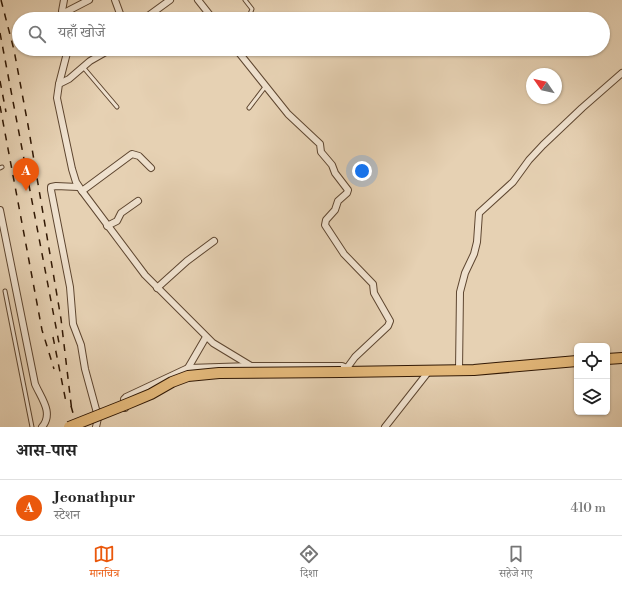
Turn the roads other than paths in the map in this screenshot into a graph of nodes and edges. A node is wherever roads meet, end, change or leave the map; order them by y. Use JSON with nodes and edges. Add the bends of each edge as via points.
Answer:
{"nodes":[{"id":1,"x":64,"y":0,"type":"edge"},
{"id":2,"x":89,"y":0,"type":"edge"},
{"id":3,"x":115,"y":0,"type":"edge"},
{"id":4,"x":170,"y":0,"type":"edge"},
{"id":5,"x":198,"y":0,"type":"edge"},
{"id":6,"x":245,"y":0,"type":"edge"},
{"id":7,"x":63,"y":12,"type":"edge"},
{"id":8,"x":71,"y":12,"type":"edge"},
{"id":9,"x":119,"y":12,"type":"edge"},
{"id":10,"x":154,"y":12,"type":"edge"},
{"id":11,"x":207,"y":12,"type":"edge"},
{"id":12,"x":251,"y":12,"type":"edge"},
{"id":13,"x":66,"y":56,"type":"edge"},
{"id":14,"x":98,"y":56,"type":"edge"},
{"id":15,"x":242,"y":56,"type":"edge"},
{"id":16,"x":83,"y":67,"type":"junction"},
{"id":17,"x":622,"y":73,"type":"edge"},
{"id":18,"x":59,"y":84,"type":"junction"},
{"id":19,"x":266,"y":87,"type":"junction"},
{"id":20,"x":117,"y":107,"type":"dead end"},
{"id":21,"x":249,"y":108,"type":"dead end"},
{"id":22,"x":151,"y":168,"type":"dead end"},
{"id":23,"x":80,"y":189,"type":"junction"},
{"id":24,"x":138,"y":201,"type":"dead end"},
{"id":25,"x":0,"y":210,"type":"edge"},
{"id":26,"x":107,"y":226,"type":"junction"},
{"id":27,"x":214,"y":241,"type":"dead end"},
{"id":28,"x":157,"y":288,"type":"junction"},
{"id":29,"x":5,"y":291,"type":"dead end"},
{"id":30,"x":206,"y":337,"type":"junction"},
{"id":31,"x":622,"y":358,"type":"edge"},
{"id":32,"x":610,"y":359,"type":"edge"},
{"id":33,"x":574,"y":361,"type":"edge"},
{"id":34,"x":251,"y":366,"type":"junction"},
{"id":35,"x":188,"y":368,"type":"junction"},
{"id":36,"x":459,"y":370,"type":"junction"},
{"id":37,"x":346,"y":371,"type":"junction"},
{"id":38,"x":430,"y":371,"type":"junction"},
{"id":39,"x":32,"y":427,"type":"edge"},
{"id":40,"x":43,"y":427,"type":"edge"},
{"id":41,"x":69,"y":427,"type":"edge"},
{"id":42,"x":96,"y":427,"type":"edge"},
{"id":43,"x":386,"y":427,"type":"edge"}],
"edges":[{"from":1,"to":7,"type":"street"},
{"from":2,"to":8,"type":"street"},
{"from":3,"to":9,"type":"street"},
{"from":4,"to":10,"type":"street"},
{"from":5,"to":11,"type":"street"},
{"from":6,"to":12,"type":"lane","via":[[252,9]]},
{"from":13,"to":18,"type":"street"},
{"from":14,"to":16,"type":"street"},
{"from":15,"to":19,"type":"street"},
{"from":16,"to":18,"type":"street"},
{"from":16,"to":20,"type":"lane"},
{"from":17,"to":36,"type":"street","via":[[543,145],[512,182],[479,213],[477,242],[460,292]]},
{"from":18,"to":23,"type":"street","via":[[57,98],[72,169]]},
{"from":19,"to":21,"type":"lane"},
{"from":19,"to":37,"type":"street","via":[[292,118],[320,144],[321,152],[348,189],[326,220],[326,225],[344,254],[372,282],[374,293],[390,321]]},
{"from":22,"to":23,"type":"street","via":[[139,156],[132,154]]},
{"from":23,"to":26,"type":"street"},
{"from":23,"to":42,"type":"street","via":[[56,186],[50,190],[70,288],[73,324],[81,345],[98,418]]},
{"from":24,"to":26,"type":"street"},
{"from":25,"to":40,"type":"street","via":[[35,384],[48,417]]},
{"from":26,"to":28,"type":"street"},
{"from":27,"to":28,"type":"street"},
{"from":28,"to":30,"type":"street"},
{"from":29,"to":39,"type":"lane"},
{"from":30,"to":34,"type":"street"},
{"from":30,"to":35,"type":"street"},
{"from":31,"to":32,"type":"main road"},
{"from":33,"to":36,"type":"main road"},
{"from":34,"to":35,"type":"street"},
{"from":34,"to":37,"type":"street","via":[[342,366]]},
{"from":35,"to":37,"type":"street","via":[[126,397],[123,402],[124,408],[128,409],[176,384],[195,378],[341,376]]},
{"from":36,"to":38,"type":"main road"},
{"from":37,"to":38,"type":"main road"},
{"from":37,"to":41,"type":"main road","bridge":true,"via":[[219,373],[188,376]]},
{"from":38,"to":43,"type":"street"}]}
